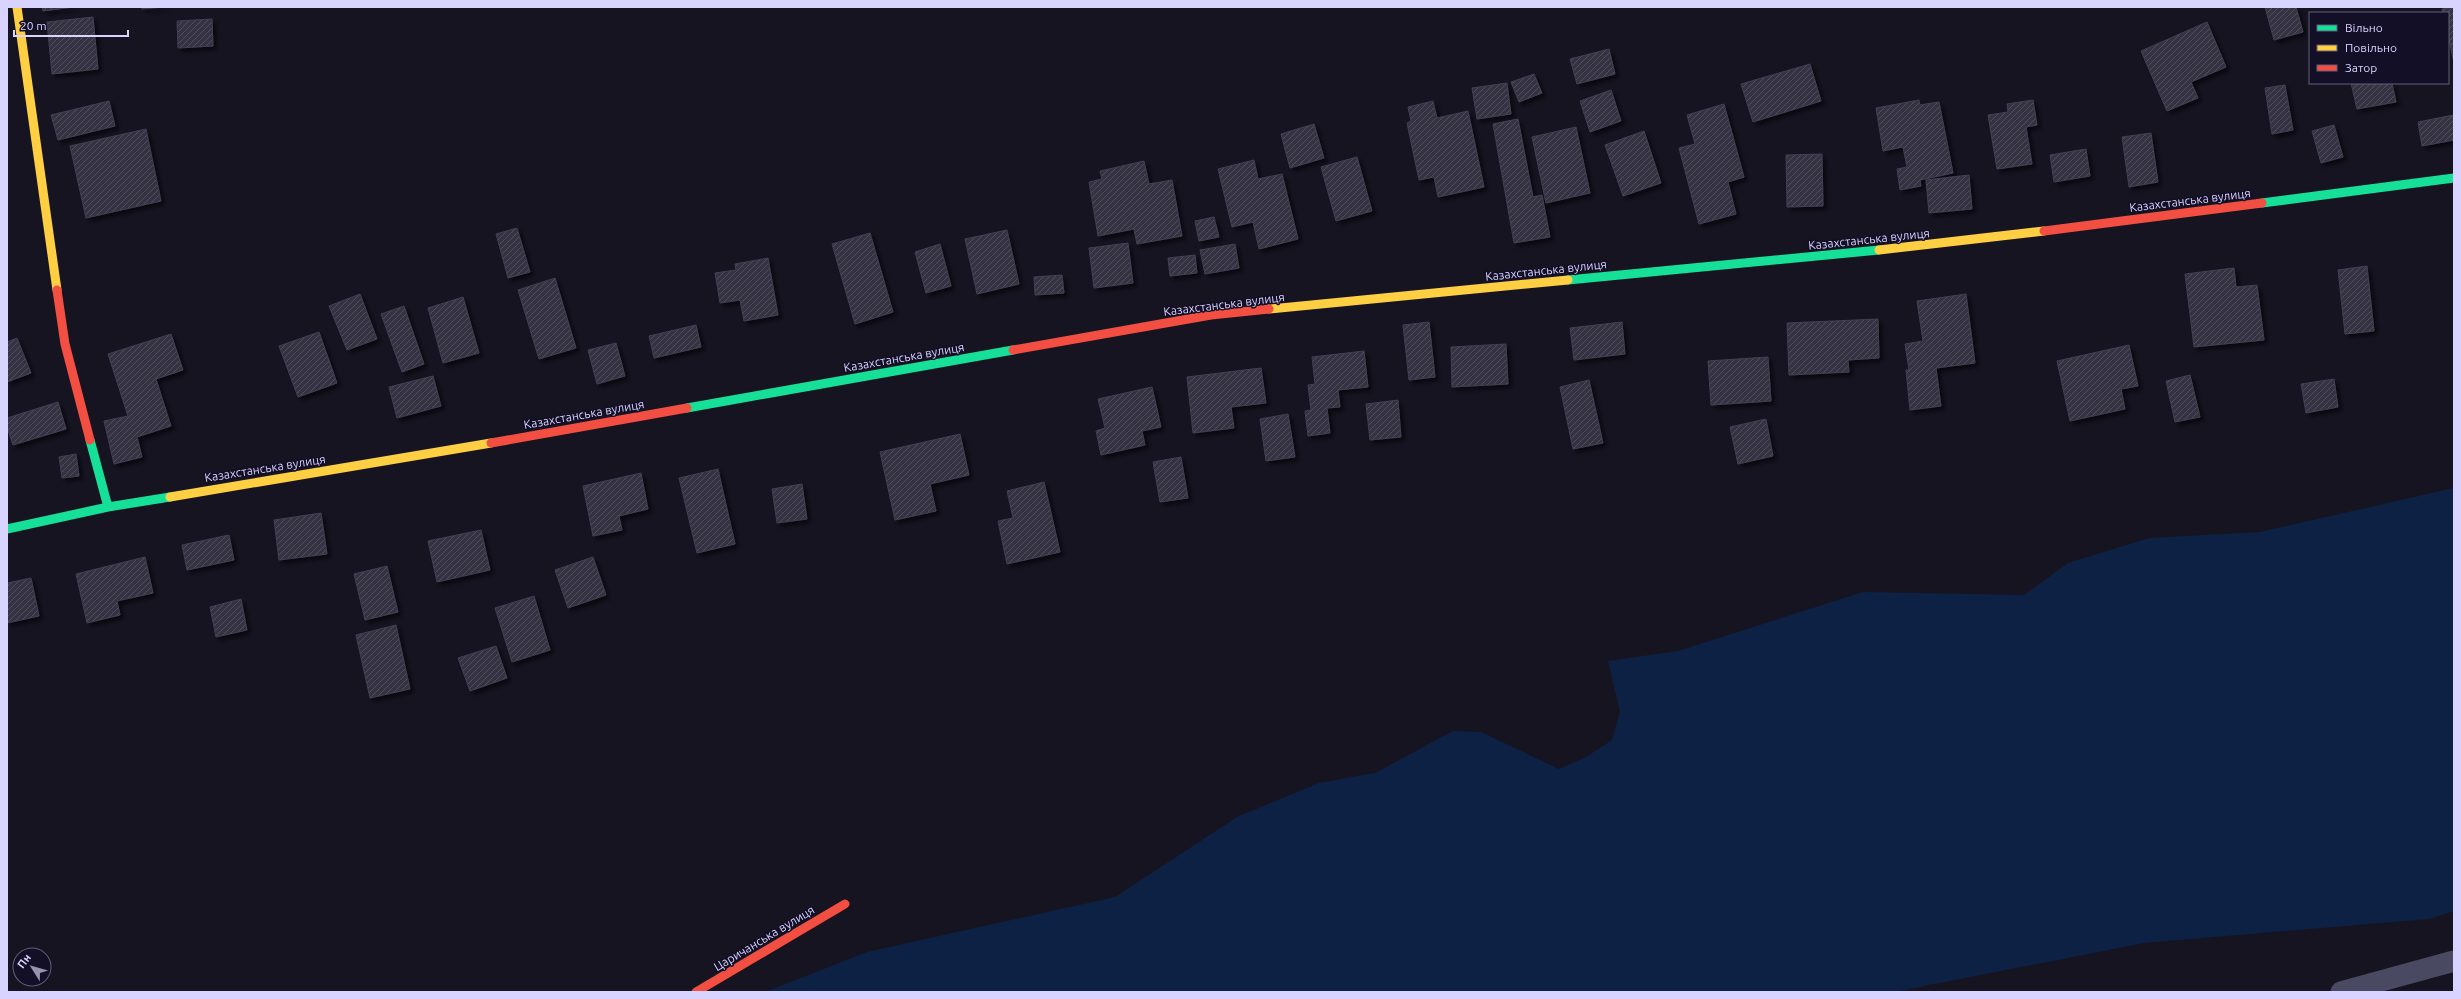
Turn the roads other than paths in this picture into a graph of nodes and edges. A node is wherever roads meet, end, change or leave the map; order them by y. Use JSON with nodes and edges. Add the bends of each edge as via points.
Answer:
{"nodes":[{"id":1,"x":17,"y":7,"type":"edge"},
{"id":2,"x":2454,"y":178,"type":"edge"},
{"id":3,"x":108,"y":506,"type":"junction"},
{"id":4,"x":7,"y":529,"type":"edge"},
{"id":5,"x":845,"y":904,"type":"dead end"},
{"id":6,"x":2454,"y":961,"type":"edge"},
{"id":7,"x":696,"y":992,"type":"edge"},
{"id":8,"x":2341,"y":992,"type":"edge"}],
"edges":[{"from":1,"to":3,"type":"street","via":[[65,344]]},
{"from":2,"to":3,"type":"street","name":"Казахстанська вулиця","via":[[1948,243],[1210,315],[451,450]]},
{"from":3,"to":4,"type":"street","name":"Казахстанська вулиця"},
{"from":5,"to":7,"type":"street","name":"Царичанська вулиця"},
{"from":6,"to":8,"type":"lane"}]}
